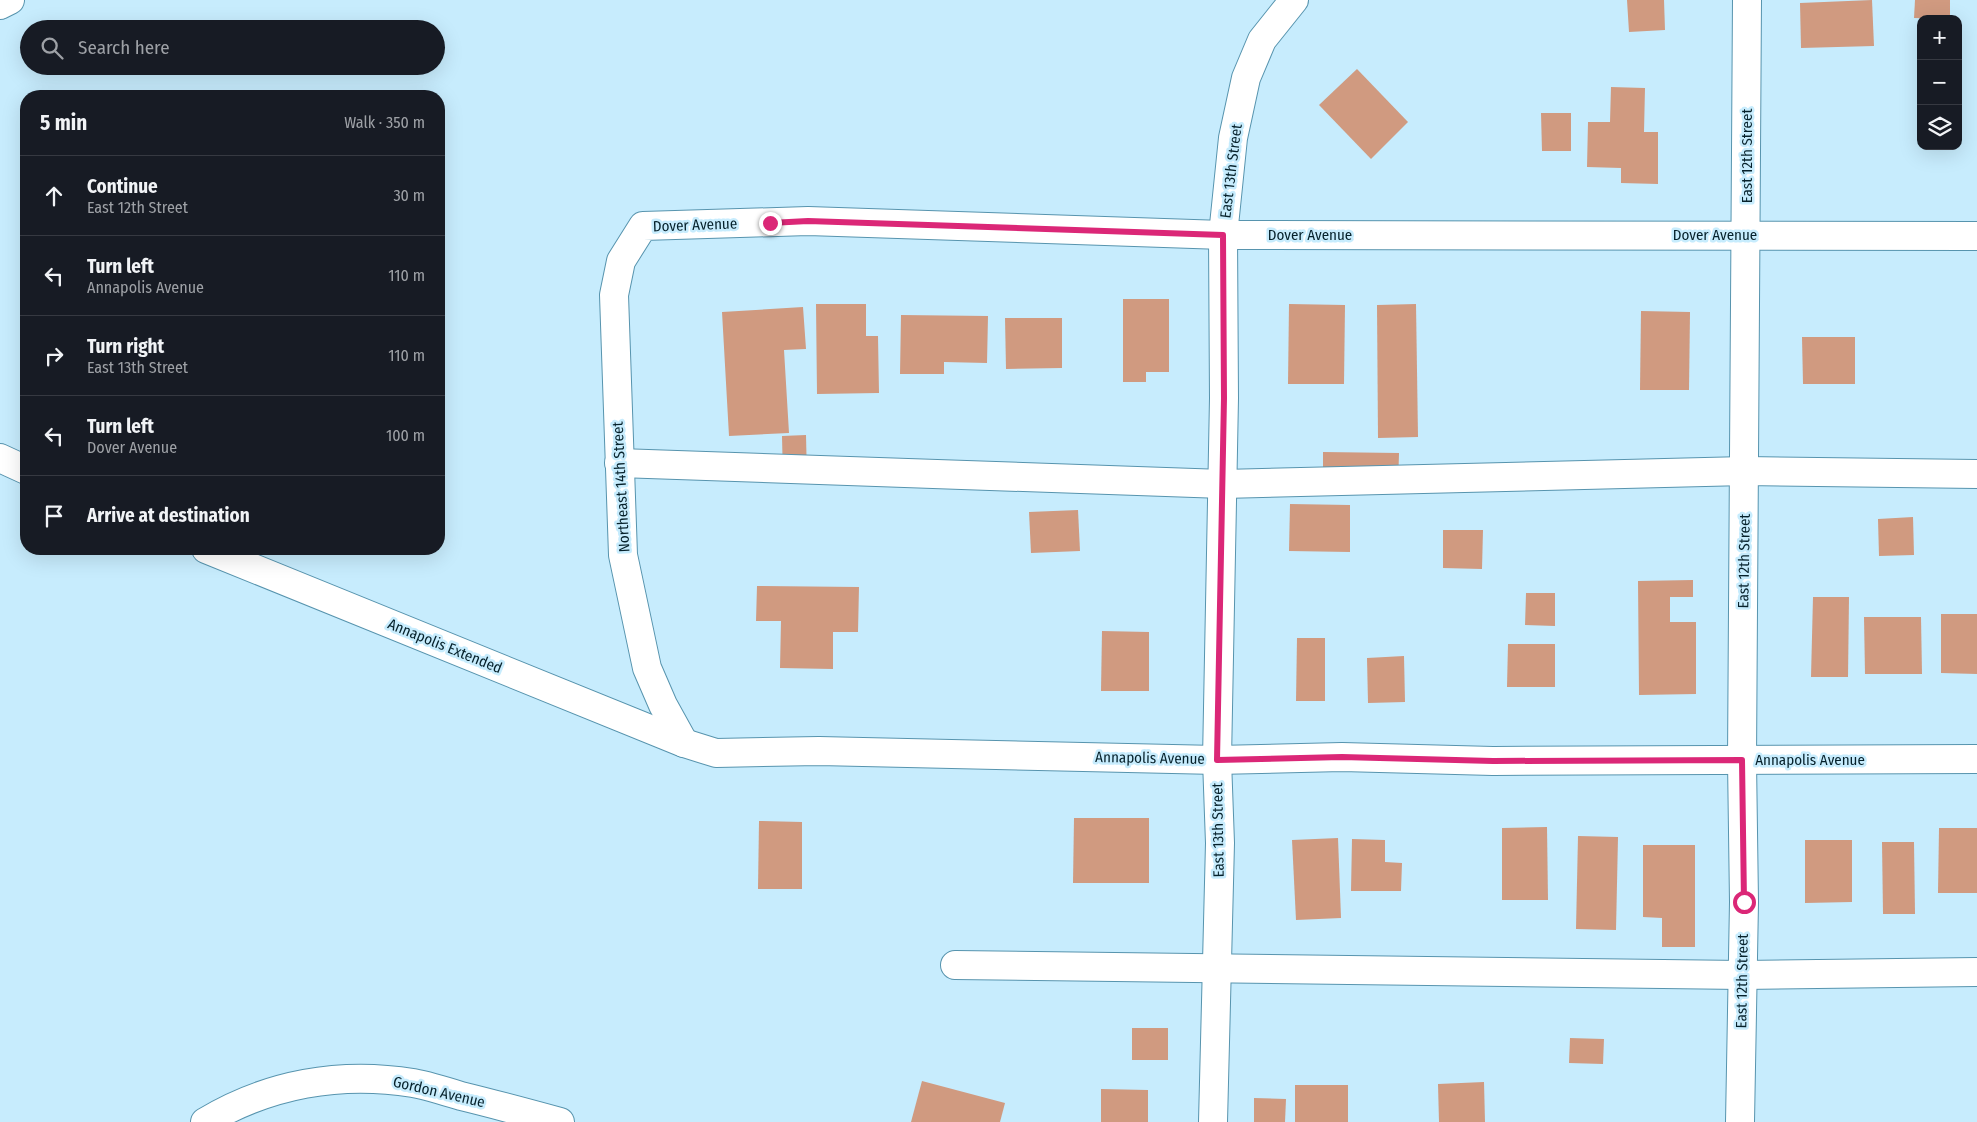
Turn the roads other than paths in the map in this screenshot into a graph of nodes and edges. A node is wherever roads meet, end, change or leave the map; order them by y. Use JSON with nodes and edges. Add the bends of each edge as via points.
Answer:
{"nodes":[{"id":1,"x":10,"y":0,"type":"edge"},
{"id":2,"x":1294,"y":0,"type":"edge"},
{"id":3,"x":1747,"y":0,"type":"edge"},
{"id":4,"x":0,"y":5,"type":"edge"},
{"id":5,"x":643,"y":226,"type":"joint"},
{"id":6,"x":1223,"y":235,"type":"junction"},
{"id":7,"x":1747,"y":235,"type":"junction"},
{"id":8,"x":1977,"y":236,"type":"edge"},
{"id":9,"x":0,"y":458,"type":"edge"},
{"id":10,"x":619,"y":463,"type":"junction"},
{"id":11,"x":20,"y":467,"type":"edge"},
{"id":12,"x":1745,"y":471,"type":"junction"},
{"id":13,"x":1977,"y":474,"type":"edge"},
{"id":14,"x":1223,"y":484,"type":"junction"},
{"id":15,"x":221,"y":555,"type":"edge"},
{"id":16,"x":684,"y":743,"type":"junction"},
{"id":17,"x":1977,"y":759,"type":"edge"},
{"id":18,"x":1217,"y":760,"type":"junction"},
{"id":19,"x":1742,"y":760,"type":"junction"},
{"id":20,"x":955,"y":964,"type":"dead end"},
{"id":21,"x":1217,"y":968,"type":"junction"},
{"id":22,"x":1977,"y":972,"type":"edge"},
{"id":23,"x":1742,"y":975,"type":"junction"},
{"id":24,"x":205,"y":1122,"type":"edge"},
{"id":25,"x":560,"y":1122,"type":"edge"},
{"id":26,"x":1213,"y":1122,"type":"edge"},
{"id":27,"x":1740,"y":1122,"type":"edge"}],
"edges":[{"from":1,"to":4,"type":"street"},
{"from":2,"to":6,"type":"street","name":"East 13th Street","via":[[1262,40],[1246,78],[1233,138]]},
{"from":3,"to":7,"type":"street","name":"East 12th Street"},
{"from":5,"to":6,"type":"street","name":"Dover Avenue","via":[[808,221]]},
{"from":5,"to":10,"type":"street","name":"Northeast 14th Street","via":[[621,261],[614,295]]},
{"from":6,"to":7,"type":"street","name":"Dover Avenue"},
{"from":6,"to":14,"type":"street","name":"East 13th Street"},
{"from":7,"to":8,"type":"street","name":"Dover Avenue"},
{"from":7,"to":12,"type":"street","name":"East 12th Street"},
{"from":9,"to":11,"type":"street"},
{"from":10,"to":14,"type":"street"},
{"from":10,"to":16,"type":"street","name":"Northeast 14th Street","via":[[623,555],[645,659],[663,706]]},
{"from":12,"to":13,"type":"street"},
{"from":12,"to":14,"type":"street"},
{"from":12,"to":19,"type":"street","name":"East 12th Street"},
{"from":14,"to":18,"type":"street","name":"East 13th Street"},
{"from":15,"to":16,"type":"street","name":"Annapolis Extended"},
{"from":16,"to":18,"type":"street","name":"Annapolis Avenue","via":[[716,752],[819,751]]},
{"from":17,"to":19,"type":"street","name":"Annapolis Avenue"},
{"from":18,"to":19,"type":"street","name":"Annapolis Avenue","via":[[1342,757],[1493,761]]},
{"from":18,"to":21,"type":"street","name":"East 13th Street","via":[[1220,843]]},
{"from":19,"to":23,"type":"street","name":"East 12th Street"},
{"from":20,"to":21,"type":"street"},
{"from":21,"to":23,"type":"street"},
{"from":21,"to":26,"type":"street","name":"East 13th Street"},
{"from":22,"to":23,"type":"street"},
{"from":23,"to":27,"type":"street","name":"East 12th Street"},
{"from":24,"to":25,"type":"street","name":"Gordon Avenue","via":[[246,1101],[302,1083],[359,1079],[414,1083]]}]}
